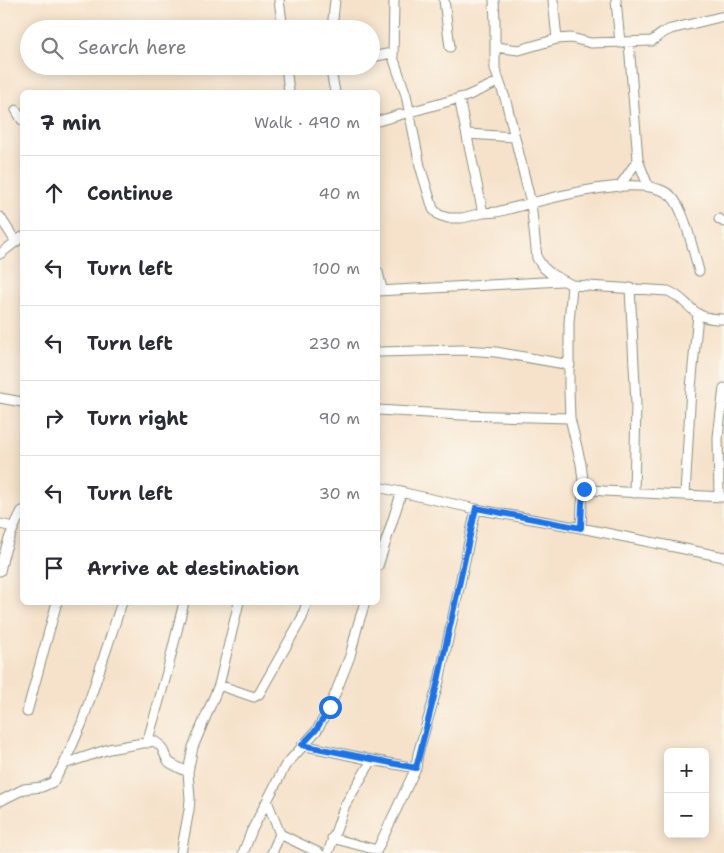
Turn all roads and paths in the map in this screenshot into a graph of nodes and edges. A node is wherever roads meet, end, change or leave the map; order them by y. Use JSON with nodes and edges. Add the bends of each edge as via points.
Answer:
{"nodes":[{"id":1,"x":279,"y":0,"type":"edge"},
{"id":2,"x":335,"y":0,"type":"edge"},
{"id":3,"x":394,"y":0,"type":"edge"},
{"id":4,"x":444,"y":0,"type":"edge"},
{"id":5,"x":494,"y":0,"type":"edge"},
{"id":6,"x":553,"y":0,"type":"edge"},
{"id":7,"x":616,"y":0,"type":"edge"},
{"id":8,"x":724,"y":16,"type":"edge"},
{"id":9,"x":282,"y":20,"type":"edge"},
{"id":10,"x":333,"y":20,"type":"edge"},
{"id":11,"x":558,"y":39,"type":"junction"},
{"id":12,"x":625,"y":43,"type":"junction"},
{"id":13,"x":450,"y":47,"type":"dead end"},
{"id":14,"x":494,"y":47,"type":"junction"},
{"id":15,"x":392,"y":53,"type":"junction"},
{"id":16,"x":380,"y":55,"type":"edge"},
{"id":17,"x":287,"y":75,"type":"edge"},
{"id":18,"x":331,"y":75,"type":"edge"},
{"id":19,"x":498,"y":82,"type":"junction"},
{"id":20,"x":289,"y":90,"type":"edge"},
{"id":21,"x":334,"y":90,"type":"edge"},
{"id":22,"x":459,"y":98,"type":"junction"},
{"id":23,"x":16,"y":110,"type":"dead end"},
{"id":24,"x":410,"y":112,"type":"junction"},
{"id":25,"x":20,"y":117,"type":"edge"},
{"id":26,"x":380,"y":120,"type":"edge"},
{"id":27,"x":466,"y":134,"type":"junction"},
{"id":28,"x":515,"y":137,"type":"junction"},
{"id":29,"x":638,"y":160,"type":"junction"},
{"id":30,"x":648,"y":186,"type":"junction"},
{"id":31,"x":618,"y":187,"type":"junction"},
{"id":32,"x":531,"y":203,"type":"junction"},
{"id":33,"x":483,"y":212,"type":"junction"},
{"id":34,"x":0,"y":217,"type":"edge"},
{"id":35,"x":19,"y":240,"type":"edge"},
{"id":36,"x":0,"y":254,"type":"edge"},
{"id":37,"x":699,"y":271,"type":"dead end"},
{"id":38,"x":568,"y":283,"type":"junction"},
{"id":39,"x":630,"y":288,"type":"junction"},
{"id":40,"x":380,"y":290,"type":"edge"},
{"id":41,"x":698,"y":314,"type":"junction"},
{"id":42,"x":724,"y":319,"type":"edge"},
{"id":43,"x":380,"y":352,"type":"edge"},
{"id":44,"x":570,"y":365,"type":"junction"},
{"id":45,"x":724,"y":388,"type":"edge"},
{"id":46,"x":0,"y":398,"type":"edge"},
{"id":47,"x":20,"y":402,"type":"edge"},
{"id":48,"x":380,"y":410,"type":"edge"},
{"id":49,"x":570,"y":418,"type":"junction"},
{"id":50,"x":380,"y":487,"type":"edge"},
{"id":51,"x":584,"y":489,"type":"junction"},
{"id":52,"x":402,"y":492,"type":"junction"},
{"id":53,"x":634,"y":493,"type":"junction"},
{"id":54,"x":686,"y":495,"type":"junction"},
{"id":55,"x":721,"y":497,"type":"edge"},
{"id":56,"x":476,"y":508,"type":"junction"},
{"id":57,"x":20,"y":514,"type":"edge"},
{"id":58,"x":0,"y":524,"type":"edge"},
{"id":59,"x":13,"y":527,"type":"junction"},
{"id":60,"x":581,"y":528,"type":"junction"},
{"id":61,"x":724,"y":557,"type":"edge"},
{"id":62,"x":380,"y":560,"type":"edge"},
{"id":63,"x":0,"y":571,"type":"edge"},
{"id":64,"x":56,"y":605,"type":"edge"},
{"id":65,"x":121,"y":605,"type":"edge"},
{"id":66,"x":183,"y":605,"type":"edge"},
{"id":67,"x":238,"y":605,"type":"edge"},
{"id":68,"x":306,"y":605,"type":"edge"},
{"id":69,"x":364,"y":605,"type":"edge"},
{"id":70,"x":218,"y":685,"type":"junction"},
{"id":71,"x":27,"y":712,"type":"dead end"},
{"id":72,"x":147,"y":742,"type":"junction"},
{"id":73,"x":302,"y":745,"type":"junction"},
{"id":74,"x":372,"y":760,"type":"junction"},
{"id":75,"x":64,"y":764,"type":"junction"},
{"id":76,"x":416,"y":768,"type":"junction"},
{"id":77,"x":188,"y":772,"type":"junction"},
{"id":78,"x":0,"y":801,"type":"edge"},
{"id":79,"x":267,"y":801,"type":"junction"},
{"id":80,"x":280,"y":834,"type":"junction"},
{"id":81,"x":332,"y":838,"type":"junction"},
{"id":82,"x":181,"y":853,"type":"edge"},
{"id":83,"x":243,"y":853,"type":"edge"},
{"id":84,"x":272,"y":853,"type":"edge"},
{"id":85,"x":319,"y":853,"type":"edge"},
{"id":86,"x":328,"y":853,"type":"edge"}],
"edges":[{"from":1,"to":9,"type":"street"},
{"from":2,"to":10,"type":"street"},
{"from":3,"to":15,"type":"street"},
{"from":4,"to":13,"type":"street"},
{"from":5,"to":14,"type":"street"},
{"from":6,"to":11,"type":"street"},
{"from":7,"to":12,"type":"street"},
{"from":8,"to":12,"type":"street","via":[[671,29],[652,41]]},
{"from":11,"to":12,"type":"street"},
{"from":11,"to":14,"type":"street","via":[[519,50]]},
{"from":12,"to":29,"type":"street"},
{"from":14,"to":19,"type":"street"},
{"from":15,"to":16,"type":"street"},
{"from":15,"to":24,"type":"street"},
{"from":17,"to":20,"type":"street"},
{"from":18,"to":21,"type":"street"},
{"from":19,"to":22,"type":"street"},
{"from":19,"to":28,"type":"street"},
{"from":22,"to":24,"type":"street"},
{"from":22,"to":27,"type":"street"},
{"from":23,"to":25,"type":"street"},
{"from":24,"to":26,"type":"street"},
{"from":24,"to":33,"type":"street","via":[[420,166],[433,210],[448,218]]},
{"from":27,"to":28,"type":"street"},
{"from":27,"to":33,"type":"street"},
{"from":28,"to":32,"type":"street"},
{"from":29,"to":30,"type":"street"},
{"from":29,"to":31,"type":"street"},
{"from":30,"to":31,"type":"street"},
{"from":30,"to":37,"type":"street","via":[[671,197],[681,210]]},
{"from":31,"to":32,"type":"street","via":[[579,191]]},
{"from":32,"to":33,"type":"street","via":[[497,212]]},
{"from":32,"to":38,"type":"street","via":[[538,258],[543,268]]},
{"from":34,"to":35,"type":"street"},
{"from":35,"to":36,"type":"street"},
{"from":38,"to":39,"type":"street"},
{"from":38,"to":40,"type":"street"},
{"from":38,"to":44,"type":"street"},
{"from":39,"to":41,"type":"street","via":[[668,291]]},
{"from":39,"to":53,"type":"street","via":[[635,348]]},
{"from":41,"to":42,"type":"street"},
{"from":41,"to":54,"type":"street"},
{"from":43,"to":44,"type":"street","via":[[496,352]]},
{"from":44,"to":49,"type":"street"},
{"from":45,"to":55,"type":"street","via":[[718,437]]},
{"from":46,"to":47,"type":"street"},
{"from":48,"to":49,"type":"street"},
{"from":49,"to":51,"type":"street"},
{"from":50,"to":52,"type":"street"},
{"from":51,"to":53,"type":"street"},
{"from":51,"to":60,"type":"street"},
{"from":52,"to":56,"type":"street"},
{"from":52,"to":62,"type":"street"},
{"from":53,"to":54,"type":"street"},
{"from":54,"to":55,"type":"street"},
{"from":56,"to":60,"type":"street"},
{"from":56,"to":76,"type":"street"},
{"from":57,"to":59,"type":"street"},
{"from":58,"to":59,"type":"street"},
{"from":59,"to":63,"type":"street"},
{"from":60,"to":61,"type":"street"},
{"from":64,"to":71,"type":"street"},
{"from":65,"to":75,"type":"street","via":[[82,724]]},
{"from":66,"to":72,"type":"street"},
{"from":67,"to":70,"type":"street"},
{"from":68,"to":70,"type":"street","via":[[259,694],[254,696]]},
{"from":69,"to":73,"type":"street","via":[[350,656],[330,707]]},
{"from":70,"to":77,"type":"street","via":[[193,747]]},
{"from":72,"to":75,"type":"street","via":[[109,749]]},
{"from":72,"to":77,"type":"street","via":[[154,741],[161,746],[170,763]]},
{"from":73,"to":74,"type":"street"},
{"from":73,"to":79,"type":"street","via":[[285,766]]},
{"from":74,"to":76,"type":"street"},
{"from":74,"to":81,"type":"street","via":[[345,805]]},
{"from":75,"to":78,"type":"street","via":[[50,784],[24,788]]},
{"from":76,"to":81,"type":"street","via":[[378,850]]},
{"from":77,"to":82,"type":"street","via":[[190,799]]},
{"from":79,"to":80,"type":"street"},
{"from":79,"to":83,"type":"street"},
{"from":80,"to":84,"type":"street"},
{"from":80,"to":85,"type":"street"},
{"from":81,"to":86,"type":"street"}]}
